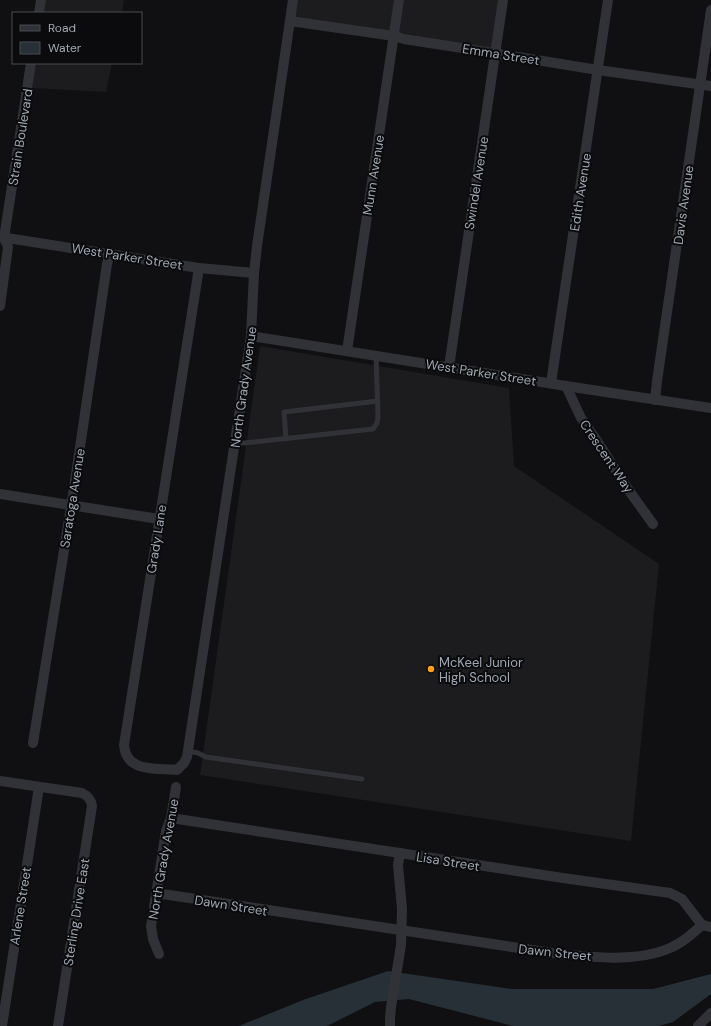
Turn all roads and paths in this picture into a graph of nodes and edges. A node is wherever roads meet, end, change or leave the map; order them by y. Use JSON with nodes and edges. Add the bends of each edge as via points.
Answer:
{"nodes":[{"id":1,"x":41,"y":0,"type":"edge"},
{"id":2,"x":293,"y":0,"type":"edge"},
{"id":3,"x":399,"y":0,"type":"edge"},
{"id":4,"x":503,"y":0,"type":"edge"},
{"id":5,"x":608,"y":0,"type":"edge"},
{"id":6,"x":711,"y":10,"type":"edge"},
{"id":7,"x":39,"y":12,"type":"edge"},
{"id":8,"x":290,"y":21,"type":"junction"},
{"id":9,"x":394,"y":36,"type":"junction"},
{"id":10,"x":496,"y":53,"type":"junction"},
{"id":11,"x":31,"y":64,"type":"edge"},
{"id":12,"x":598,"y":70,"type":"junction"},
{"id":13,"x":700,"y":85,"type":"junction"},
{"id":14,"x":711,"y":86,"type":"edge"},
{"id":15,"x":2,"y":237,"type":"edge"},
{"id":16,"x":110,"y":254,"type":"junction"},
{"id":17,"x":199,"y":268,"type":"junction"},
{"id":18,"x":254,"y":274,"type":"junction"},
{"id":19,"x":0,"y":306,"type":"edge"},
{"id":20,"x":251,"y":336,"type":"junction"},
{"id":21,"x":347,"y":351,"type":"junction"},
{"id":22,"x":376,"y":355,"type":"junction"},
{"id":23,"x":449,"y":367,"type":"junction"},
{"id":24,"x":551,"y":383,"type":"junction"},
{"id":25,"x":566,"y":386,"type":"junction"},
{"id":26,"x":655,"y":400,"type":"junction"},
{"id":27,"x":378,"y":401,"type":"junction"},
{"id":28,"x":711,"y":408,"type":"edge"},
{"id":29,"x":286,"y":439,"type":"junction"},
{"id":30,"x":235,"y":444,"type":"junction"},
{"id":31,"x":0,"y":494,"type":"edge"},
{"id":32,"x":70,"y":505,"type":"junction"},
{"id":33,"x":159,"y":519,"type":"junction"},
{"id":34,"x":652,"y":524,"type":"dead end"},
{"id":35,"x":33,"y":743,"type":"dead end"},
{"id":36,"x":188,"y":751,"type":"junction"},
{"id":37,"x":177,"y":770,"type":"joint"},
{"id":38,"x":362,"y":779,"type":"dead end"},
{"id":39,"x":0,"y":781,"type":"edge"},
{"id":40,"x":39,"y":787,"type":"junction"},
{"id":41,"x":176,"y":787,"type":"dead end"},
{"id":42,"x":171,"y":818,"type":"junction"},
{"id":43,"x":400,"y":853,"type":"junction"},
{"id":44,"x":156,"y":893,"type":"junction"},
{"id":45,"x":707,"y":926,"type":"edge"},
{"id":46,"x":401,"y":931,"type":"junction"},
{"id":47,"x":159,"y":954,"type":"dead end"},
{"id":48,"x":711,"y":1013,"type":"edge"},
{"id":49,"x":2,"y":1026,"type":"edge"},
{"id":50,"x":58,"y":1026,"type":"edge"},
{"id":51,"x":390,"y":1026,"type":"edge"},
{"id":52,"x":698,"y":1026,"type":"edge"}],
"edges":[{"from":1,"to":7,"type":"street"},
{"from":2,"to":8,"type":"street","name":"North Grady Avenue"},
{"from":3,"to":9,"type":"street","name":"Munn Avenue"},
{"from":4,"to":10,"type":"street","name":"Swindel Avenue"},
{"from":5,"to":12,"type":"street","name":"Edith Avenue"},
{"from":6,"to":13,"type":"street","name":"Davis Avenue"},
{"from":8,"to":9,"type":"street","name":"Emma Street"},
{"from":8,"to":18,"type":"street","name":"North Grady Avenue"},
{"from":9,"to":10,"type":"street","name":"Emma Street"},
{"from":9,"to":21,"type":"street","name":"Munn Avenue"},
{"from":10,"to":12,"type":"street","name":"Emma Street"},
{"from":10,"to":23,"type":"street","name":"Swindel Avenue"},
{"from":11,"to":15,"type":"street","name":"Strain Boulevard"},
{"from":12,"to":13,"type":"street","name":"Emma Street"},
{"from":12,"to":24,"type":"street","name":"Edith Avenue"},
{"from":13,"to":14,"type":"street","name":"Emma Street"},
{"from":13,"to":26,"type":"street","name":"Davis Avenue"},
{"from":15,"to":16,"type":"street","name":"West Parker Street"},
{"from":15,"to":19,"type":"street","name":"Strain Boulevard","via":[[8,246]]},
{"from":16,"to":17,"type":"street","name":"West Parker Street"},
{"from":16,"to":32,"type":"street","name":"Saratoga Avenue"},
{"from":17,"to":18,"type":"street","name":"West Parker Street"},
{"from":17,"to":33,"type":"street","name":"Grady Lane"},
{"from":18,"to":20,"type":"street","name":"North Grady Avenue"},
{"from":20,"to":21,"type":"street","name":"West Parker Street"},
{"from":20,"to":30,"type":"street","name":"North Grady Avenue"},
{"from":21,"to":22,"type":"street","name":"West Parker Street"},
{"from":22,"to":23,"type":"street","name":"West Parker Street"},
{"from":22,"to":27,"type":"lane"},
{"from":23,"to":24,"type":"street","name":"West Parker Street"},
{"from":24,"to":25,"type":"street","name":"West Parker Street"},
{"from":25,"to":26,"type":"street","name":"West Parker Street"},
{"from":25,"to":34,"type":"street","name":"Crescent Way","via":[[581,418]]},
{"from":26,"to":28,"type":"street","name":"West Parker Street"},
{"from":27,"to":29,"type":"lane","via":[[378,417],[374,429]]},
{"from":27,"to":29,"type":"lane","via":[[284,412]]},
{"from":29,"to":30,"type":"lane"},
{"from":30,"to":36,"type":"street","name":"North Grady Avenue"},
{"from":31,"to":32,"type":"street"},
{"from":32,"to":33,"type":"street"},
{"from":32,"to":35,"type":"street","name":"Saratoga Avenue"},
{"from":33,"to":37,"type":"street","name":"Grady Lane","via":[[124,745],[133,764]]},
{"from":36,"to":37,"type":"street","name":"North Grady Avenue","via":[[184,763]]},
{"from":36,"to":38,"type":"lane","via":[[206,757]]},
{"from":39,"to":40,"type":"street"},
{"from":40,"to":49,"type":"street","name":"Arlene Street"},
{"from":40,"to":50,"type":"street","name":"Sterling Drive East","via":[[82,793],[91,800],[92,806]]},
{"from":41,"to":42,"type":"street","name":"North Grady Avenue"},
{"from":42,"to":43,"type":"street","name":"Lisa Street"},
{"from":42,"to":44,"type":"street","name":"North Grady Avenue","via":[[166,831]]},
{"from":43,"to":45,"type":"street","name":"Lisa Street","via":[[670,893],[682,899]]},
{"from":43,"to":46,"type":"street","via":[[398,865]]},
{"from":44,"to":46,"type":"street","name":"Dawn Street"},
{"from":44,"to":47,"type":"street","name":"North Grady Avenue","via":[[151,926]]},
{"from":45,"to":46,"type":"street","name":"Dawn Street","via":[[658,953],[621,957],[552,953]]},
{"from":46,"to":51,"type":"street"},
{"from":48,"to":52,"type":"street"}]}
